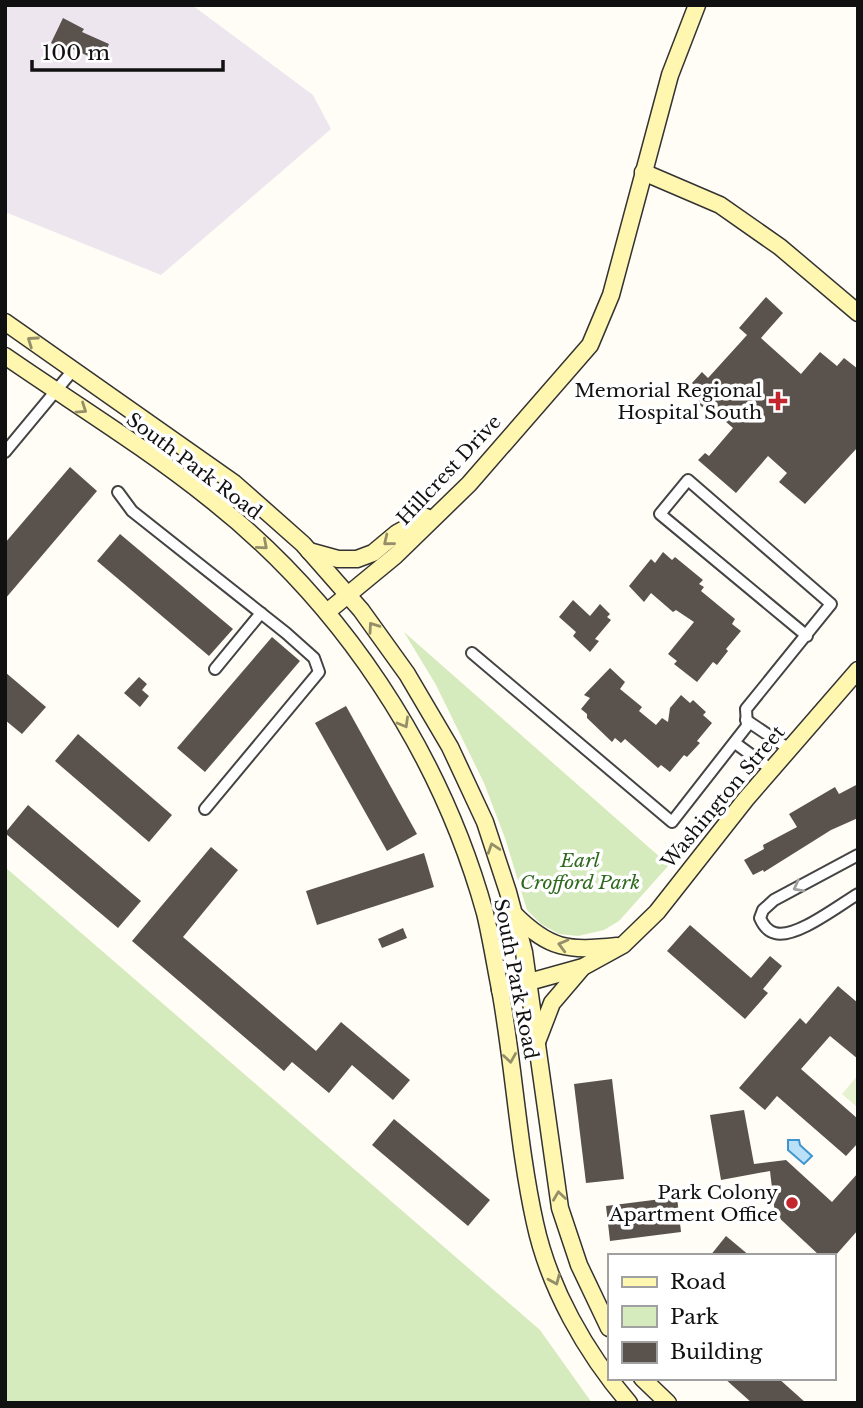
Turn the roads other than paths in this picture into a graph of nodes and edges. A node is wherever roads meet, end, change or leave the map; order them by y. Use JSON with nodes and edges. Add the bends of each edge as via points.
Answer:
{"nodes":[{"id":1,"x":697,"y":5,"type":"edge"},
{"id":2,"x":643,"y":172,"type":"junction"},
{"id":3,"x":858,"y":313,"type":"edge"},
{"id":4,"x":5,"y":322,"type":"edge"},
{"id":5,"x":5,"y":356,"type":"edge"},
{"id":6,"x":74,"y":369,"type":"junction"},
{"id":7,"x":56,"y":391,"type":"junction"},
{"id":8,"x":5,"y":452,"type":"edge"},
{"id":9,"x":118,"y":492,"type":"dead end"},
{"id":10,"x":447,"y":506,"type":"junction"},
{"id":11,"x":309,"y":551,"type":"junction"},
{"id":12,"x":348,"y":595,"type":"junction"},
{"id":13,"x":327,"y":612,"type":"junction"},
{"id":14,"x":261,"y":613,"type":"junction"},
{"id":15,"x":807,"y":636,"type":"junction"},
{"id":16,"x":472,"y":653,"type":"dead end"},
{"id":17,"x":215,"y":668,"type":"dead end"},
{"id":18,"x":858,"y":670,"type":"edge"},
{"id":19,"x":746,"y":720,"type":"junction"},
{"id":20,"x":735,"y":743,"type":"junction"},
{"id":21,"x":789,"y":749,"type":"junction"},
{"id":22,"x":772,"y":770,"type":"junction"},
{"id":23,"x":205,"y":809,"type":"dead end"},
{"id":24,"x":858,"y":855,"type":"edge"},
{"id":25,"x":858,"y":894,"type":"edge"},
{"id":26,"x":513,"y":913,"type":"junction"},
{"id":27,"x":623,"y":945,"type":"junction"},
{"id":28,"x":583,"y":967,"type":"junction"},
{"id":29,"x":527,"y":985,"type":"junction"},
{"id":30,"x":500,"y":990,"type":"junction"},
{"id":31,"x":536,"y":1044,"type":"junction"},
{"id":32,"x":608,"y":1326,"type":"edge"},
{"id":33,"x":608,"y":1377,"type":"edge"},
{"id":34,"x":610,"y":1380,"type":"edge"},
{"id":35,"x":644,"y":1380,"type":"edge"},
{"id":36,"x":629,"y":1403,"type":"edge"},
{"id":37,"x":668,"y":1403,"type":"edge"}],
"edges":[{"from":1,"to":2,"type":"street","via":[[670,75]]},
{"from":2,"to":3,"type":"street","via":[[720,205],[780,247]]},
{"from":2,"to":10,"type":"street","name":"Hillcrest Drive","via":[[611,295],[590,345]]},
{"from":6,"to":4,"type":"street","name":"South Park Road","one_way":true},
{"from":5,"to":7,"type":"street","name":"South Park Road"},
{"from":6,"to":7,"type":"street"},
{"from":6,"to":11,"type":"street","name":"South Park Road","via":[[234,483]]},
{"from":7,"to":8,"type":"street"},
{"from":7,"to":13,"type":"street","name":"South Park Road","one_way":true,"via":[[211,499],[274,555]]},
{"from":9,"to":14,"type":"street","via":[[132,511]]},
{"from":10,"to":11,"type":"street","one_way":true,"via":[[358,559]]},
{"from":10,"to":12,"type":"street","name":"Hillcrest Drive"},
{"from":11,"to":12,"type":"street","name":"South Park Road"},
{"from":12,"to":13,"type":"street","name":"Hillcrest Drive"},
{"from":26,"to":12,"type":"street","name":"South Park Road","one_way":true,"via":[[485,822],[450,747],[407,674]]},
{"from":13,"to":30,"type":"street","name":"South Park Road","one_way":true,"via":[[383,688],[424,758],[457,832],[485,914]]},
{"from":14,"to":17,"type":"street"},
{"from":14,"to":23,"type":"street","via":[[314,658],[319,672]]},
{"from":15,"to":15,"type":"street","via":[[660,514],[688,480],[831,604]]},
{"from":15,"to":19,"type":"street","via":[[746,709]]},
{"from":16,"to":20,"type":"street","via":[[672,822]]},
{"from":18,"to":21,"type":"street","name":"Washington Street"},
{"from":19,"to":20,"type":"street"},
{"from":19,"to":21,"type":"street"},
{"from":20,"to":22,"type":"street"},
{"from":21,"to":22,"type":"street","name":"Washington Street"},
{"from":22,"to":27,"type":"street","name":"Washington Street","via":[[657,912]]},
{"from":24,"to":25,"type":"street","one_way":true,"via":[[774,900],[760,918],[764,928],[788,933]]},
{"from":27,"to":26,"type":"street","one_way":true,"via":[[569,948],[532,932]]},
{"from":26,"to":29,"type":"street","name":"South Park Road"},
{"from":27,"to":28,"type":"street","name":"Washington Street"},
{"from":28,"to":29,"type":"street","name":"Washington Street"},
{"from":28,"to":31,"type":"street","via":[[552,1003]]},
{"from":29,"to":30,"type":"street","name":"Washington Street"},
{"from":29,"to":31,"type":"street","name":"South Park Road"},
{"from":30,"to":33,"type":"street","name":"South Park Road","one_way":true,"via":[[536,1225],[568,1311]]},
{"from":32,"to":31,"type":"street","name":"South Park Road","one_way":true,"via":[[579,1265],[560,1208]]},
{"from":34,"to":36,"type":"street","name":"South Park Road","one_way":true},
{"from":35,"to":37,"type":"street"}]}
